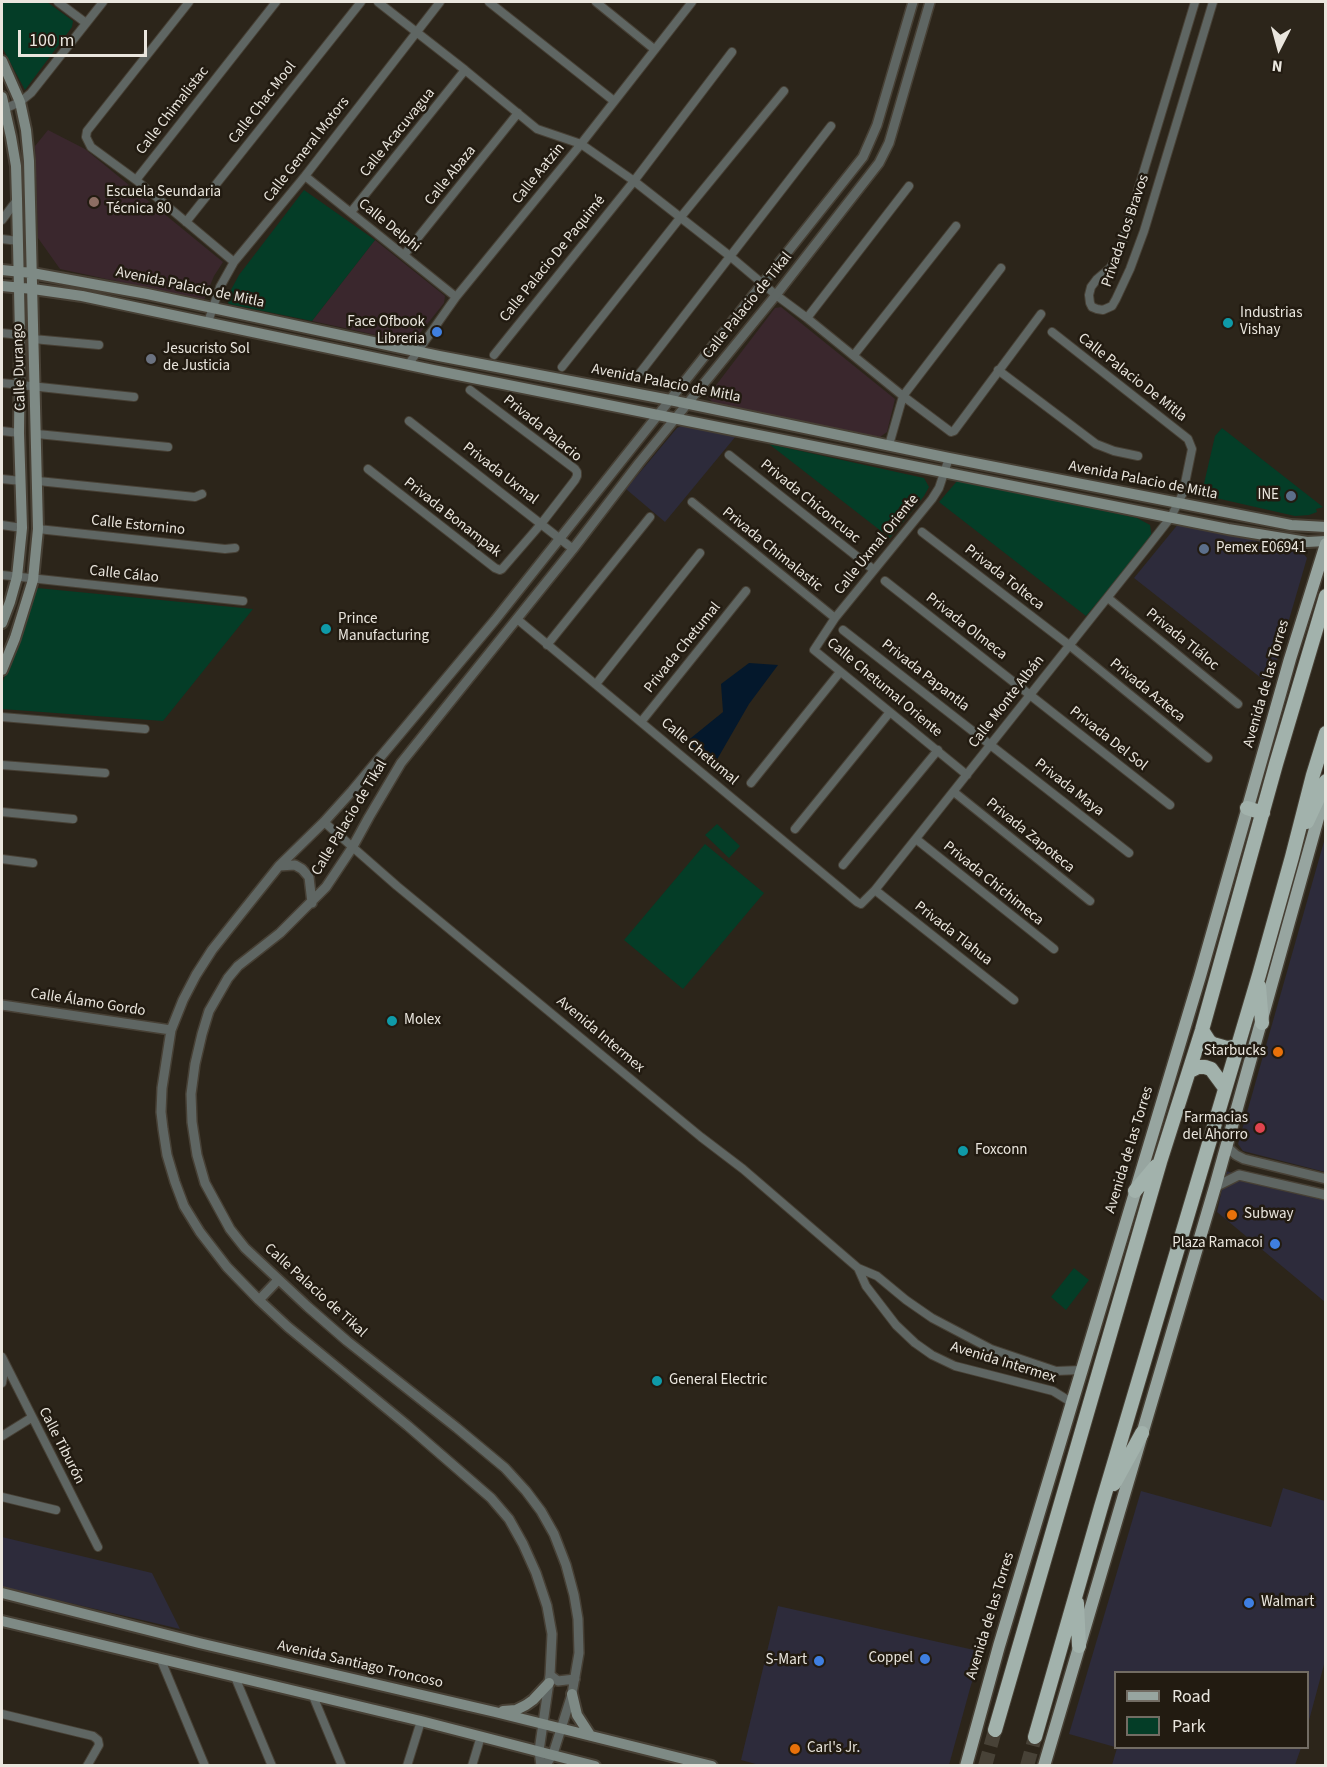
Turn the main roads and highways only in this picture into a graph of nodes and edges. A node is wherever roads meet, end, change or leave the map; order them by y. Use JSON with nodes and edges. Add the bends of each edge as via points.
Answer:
{"nodes":[{"id":1,"x":2,"y":61,"type":"edge"},
{"id":2,"x":2,"y":97,"type":"edge"},
{"id":3,"x":2,"y":270,"type":"edge"},
{"id":4,"x":18,"y":272,"type":"junction"},
{"id":5,"x":32,"y":273,"type":"junction"},
{"id":6,"x":2,"y":286,"type":"edge"},
{"id":7,"x":19,"y":288,"type":"junction"},
{"id":8,"x":33,"y":289,"type":"junction"},
{"id":9,"x":1326,"y":527,"type":"edge"},
{"id":10,"x":1326,"y":542,"type":"edge"},
{"id":11,"x":1326,"y":596,"type":"edge"},
{"id":12,"x":2,"y":623,"type":"edge"},
{"id":13,"x":2,"y":670,"type":"edge"},
{"id":14,"x":1326,"y":734,"type":"edge"},
{"id":15,"x":1326,"y":781,"type":"edge"},
{"id":16,"x":1326,"y":792,"type":"edge"},
{"id":17,"x":1247,"y":808,"type":"junction"},
{"id":18,"x":1263,"y":813,"type":"junction"},
{"id":19,"x":1292,"y":857,"type":"junction"},
{"id":20,"x":1259,"y":975,"type":"junction"},
{"id":21,"x":1262,"y":1023,"type":"junction"},
{"id":22,"x":1202,"y":1030,"type":"junction"},
{"id":23,"x":1237,"y":1046,"type":"junction"},
{"id":24,"x":1190,"y":1071,"type":"junction"},
{"id":25,"x":1225,"y":1088,"type":"junction"},
{"id":26,"x":1160,"y":1162,"type":"junction"},
{"id":27,"x":1135,"y":1191,"type":"junction"},
{"id":28,"x":1142,"y":1433,"type":"junction"},
{"id":29,"x":1101,"y":1507,"type":"junction"},
{"id":30,"x":2,"y":1593,"type":"edge"},
{"id":31,"x":1076,"y":1593,"type":"junction"},
{"id":32,"x":2,"y":1621,"type":"edge"},
{"id":33,"x":1080,"y":1646,"type":"junction"},
{"id":34,"x":549,"y":1679,"type":"road end"},
{"id":35,"x":572,"y":1694,"type":"road end"},
{"id":36,"x":495,"y":1712,"type":"junction"},
{"id":37,"x":995,"y":1730,"type":"tunnel mouth"},
{"id":38,"x":590,"y":1735,"type":"junction"},
{"id":39,"x":1035,"y":1737,"type":"tunnel mouth"},
{"id":40,"x":969,"y":1753,"type":"junction"},
{"id":41,"x":690,"y":1763,"type":"edge"},
{"id":42,"x":595,"y":1766,"type":"edge"},
{"id":43,"x":712,"y":1766,"type":"edge"},
{"id":44,"x":961,"y":1766,"type":"edge"},
{"id":45,"x":966,"y":1766,"type":"edge"},
{"id":46,"x":1044,"y":1766,"type":"edge"}],
"edges":[{"from":1,"to":5,"type":"main road","name":"Calle Durango","via":[[20,102],[26,130]]},
{"from":2,"to":4,"type":"main road","name":"Calle Durango","via":[[15,166]]},
{"from":3,"to":4,"type":"main road","name":"Avenida Palacio de Mitla"},
{"from":4,"to":5,"type":"main road","name":"Avenida Palacio de Mitla"},
{"from":4,"to":7,"type":"main road","name":"Calle Durango"},
{"from":5,"to":8,"type":"main road","name":"Calle Durango"},
{"from":5,"to":9,"type":"main road","name":"Avenida Palacio de Mitla","via":[[1290,525]]},
{"from":6,"to":7,"type":"main road","name":"Avenida Palacio de Mitla"},
{"from":7,"to":8,"type":"main road","name":"Avenida Palacio de Mitla"},
{"from":7,"to":12,"type":"main road","name":"Calle Durango","via":[[22,528],[17,577]]},
{"from":8,"to":10,"type":"main road","name":"Avenida Palacio de Mitla","via":[[1247,532]]},
{"from":8,"to":13,"type":"main road","name":"Calle Durango","via":[[38,529],[33,580]]},
{"from":10,"to":17,"type":"main road","name":"Avenida de las Torres"},
{"from":11,"to":18,"type":"highway","name":"Avenida de las Torres"},
{"from":14,"to":19,"type":"highway"},
{"from":15,"to":19,"type":"highway"},
{"from":16,"to":21,"type":"main road"},
{"from":17,"to":18,"type":"highway"},
{"from":17,"to":27,"type":"main road","name":"Avenida de las Torres"},
{"from":18,"to":22,"type":"highway","name":"Avenida de las Torres"},
{"from":19,"to":20,"type":"highway"},
{"from":20,"to":21,"type":"highway"},
{"from":20,"to":23,"type":"highway"},
{"from":21,"to":28,"type":"main road"},
{"from":22,"to":23,"type":"highway","via":[[1213,1044]]},
{"from":22,"to":24,"type":"highway","name":"Avenida de las Torres"},
{"from":23,"to":25,"type":"highway"},
{"from":24,"to":25,"type":"highway","via":[[1205,1067]]},
{"from":24,"to":26,"type":"highway","name":"Avenida de las Torres"},
{"from":25,"to":29,"type":"highway"},
{"from":26,"to":27,"type":"highway"},
{"from":26,"to":37,"type":"highway","name":"Avenida de las Torres"},
{"from":27,"to":40,"type":"main road","name":"Avenida de las Torres"},
{"from":28,"to":29,"type":"highway"},
{"from":28,"to":33,"type":"main road"},
{"from":29,"to":31,"type":"highway"},
{"from":30,"to":36,"type":"main road","name":"Avenida Santiago Troncoso"},
{"from":31,"to":33,"type":"highway"},
{"from":31,"to":39,"type":"highway"},
{"from":32,"to":42,"type":"main road","via":[[421,1720]]},
{"from":33,"to":46,"type":"main road"},
{"from":34,"to":36,"type":"main road","via":[[526,1705]]},
{"from":35,"to":38,"type":"main road","via":[[576,1715]]},
{"from":36,"to":38,"type":"main road","name":"Avenida Santiago Troncoso"},
{"from":38,"to":41,"type":"main road","name":"Avenida Santiago Troncoso"},
{"from":40,"to":44,"type":"main road"},
{"from":40,"to":45,"type":"main road","name":"Avenida de las Torres"},
{"from":41,"to":43,"type":"main road","name":"Avenida Santiago Troncoso"}]}
